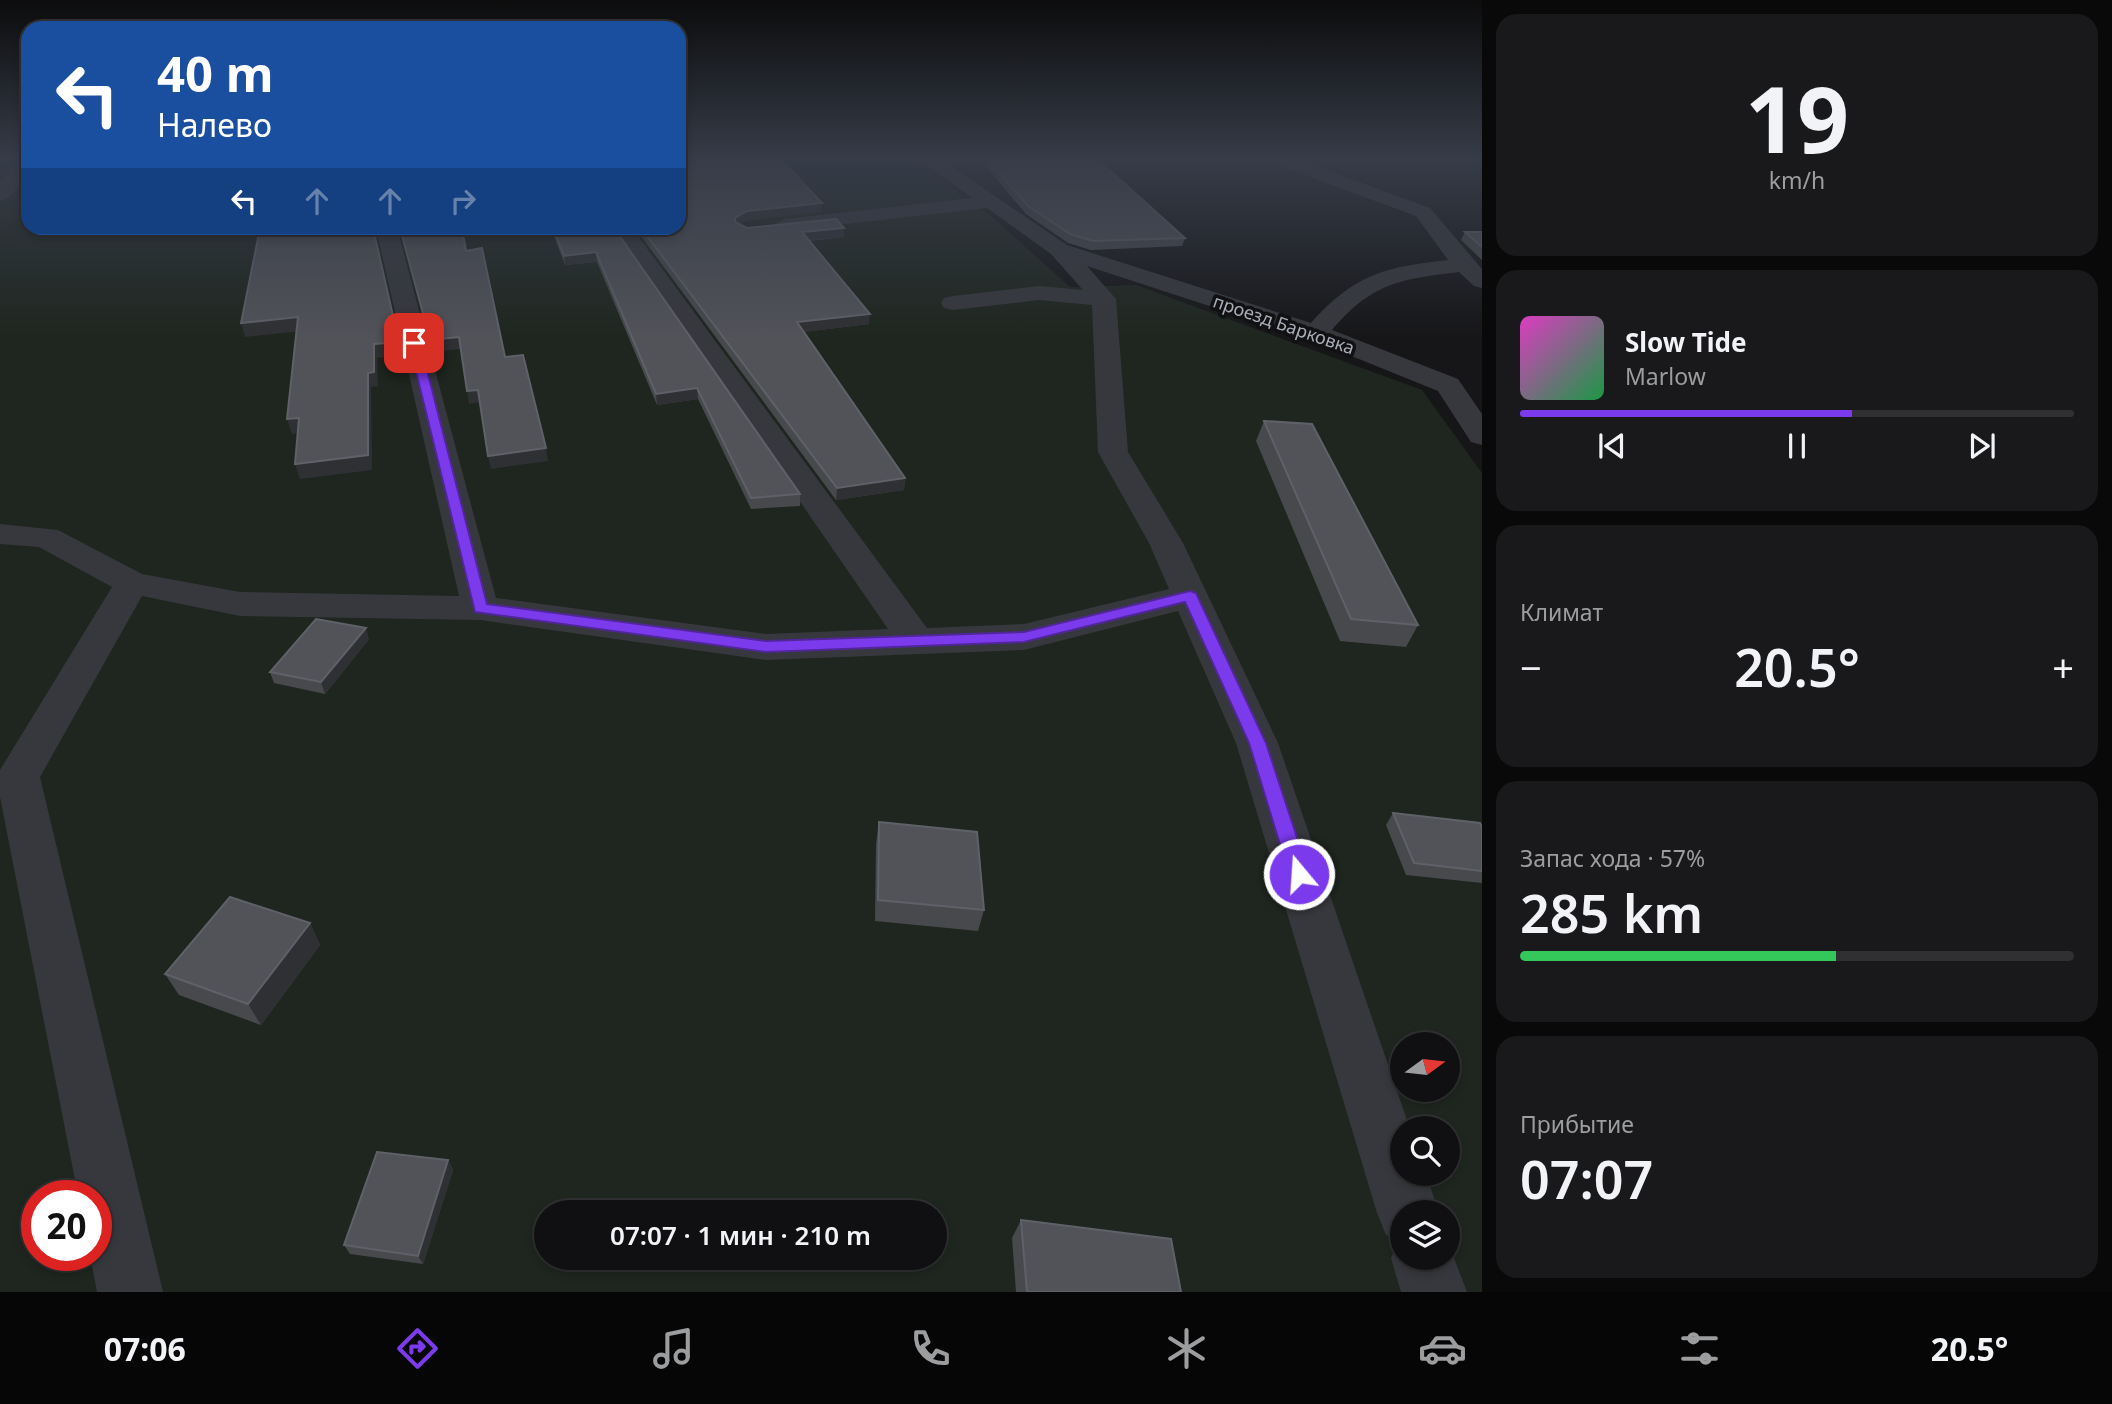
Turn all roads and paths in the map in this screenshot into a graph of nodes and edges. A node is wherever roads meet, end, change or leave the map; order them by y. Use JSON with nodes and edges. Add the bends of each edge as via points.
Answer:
{"nodes":[{"id":1,"x":841,"y":218,"type":"edge"},
{"id":2,"x":1014,"y":218,"type":"edge"},
{"id":3,"x":1428,"y":218,"type":"edge"},
{"id":4,"x":761,"y":227,"type":"edge"},
{"id":5,"x":389,"y":235,"type":"edge"},
{"id":6,"x":627,"y":235,"type":"edge"},
{"id":7,"x":1059,"y":249,"type":"junction"},
{"id":8,"x":1473,"y":273,"type":"edge"},
{"id":9,"x":1104,"y":299,"type":"junction"},
{"id":10,"x":953,"y":303,"type":"dead end"},
{"id":11,"x":1316,"y":333,"type":"junction"},
{"id":12,"x":1482,"y":436,"type":"edge"},
{"id":13,"x":0,"y":534,"type":"edge"},
{"id":14,"x":132,"y":583,"type":"junction"},
{"id":15,"x":1190,"y":596,"type":"junction"},
{"id":16,"x":480,"y":608,"type":"junction"},
{"id":17,"x":916,"y":641,"type":"junction"},
{"id":18,"x":1404,"y":1200,"type":"edge"},
{"id":19,"x":1427,"y":1270,"type":"edge"},
{"id":20,"x":130,"y":1292,"type":"edge"},
{"id":21,"x":1434,"y":1292,"type":"edge"}],
"edges":[{"from":1,"to":4,"type":"street"},
{"from":2,"to":7,"type":"street"},
{"from":3,"to":8,"type":"street"},
{"from":5,"to":16,"type":"street"},
{"from":6,"to":17,"type":"street"},
{"from":7,"to":9,"type":"street"},
{"from":7,"to":11,"type":"street","name":"проезд Барковка"},
{"from":8,"to":11,"type":"street","via":[[1396,274],[1344,301]]},
{"from":9,"to":10,"type":"street","via":[[1039,293]]},
{"from":9,"to":15,"type":"street","via":[[1113,452],[1166,543]]},
{"from":11,"to":12,"type":"street","name":"проезд Барковка","via":[[1448,385]]},
{"from":13,"to":14,"type":"street","via":[[46,537]]},
{"from":14,"to":16,"type":"street","via":[[240,604]]},
{"from":14,"to":20,"type":"street","via":[[18,777]]},
{"from":15,"to":17,"type":"street","via":[[1024,637]]},
{"from":15,"to":18,"type":"street","via":[[1257,743]]},
{"from":16,"to":17,"type":"street","via":[[766,647]]},
{"from":19,"to":21,"type":"street"}]}
